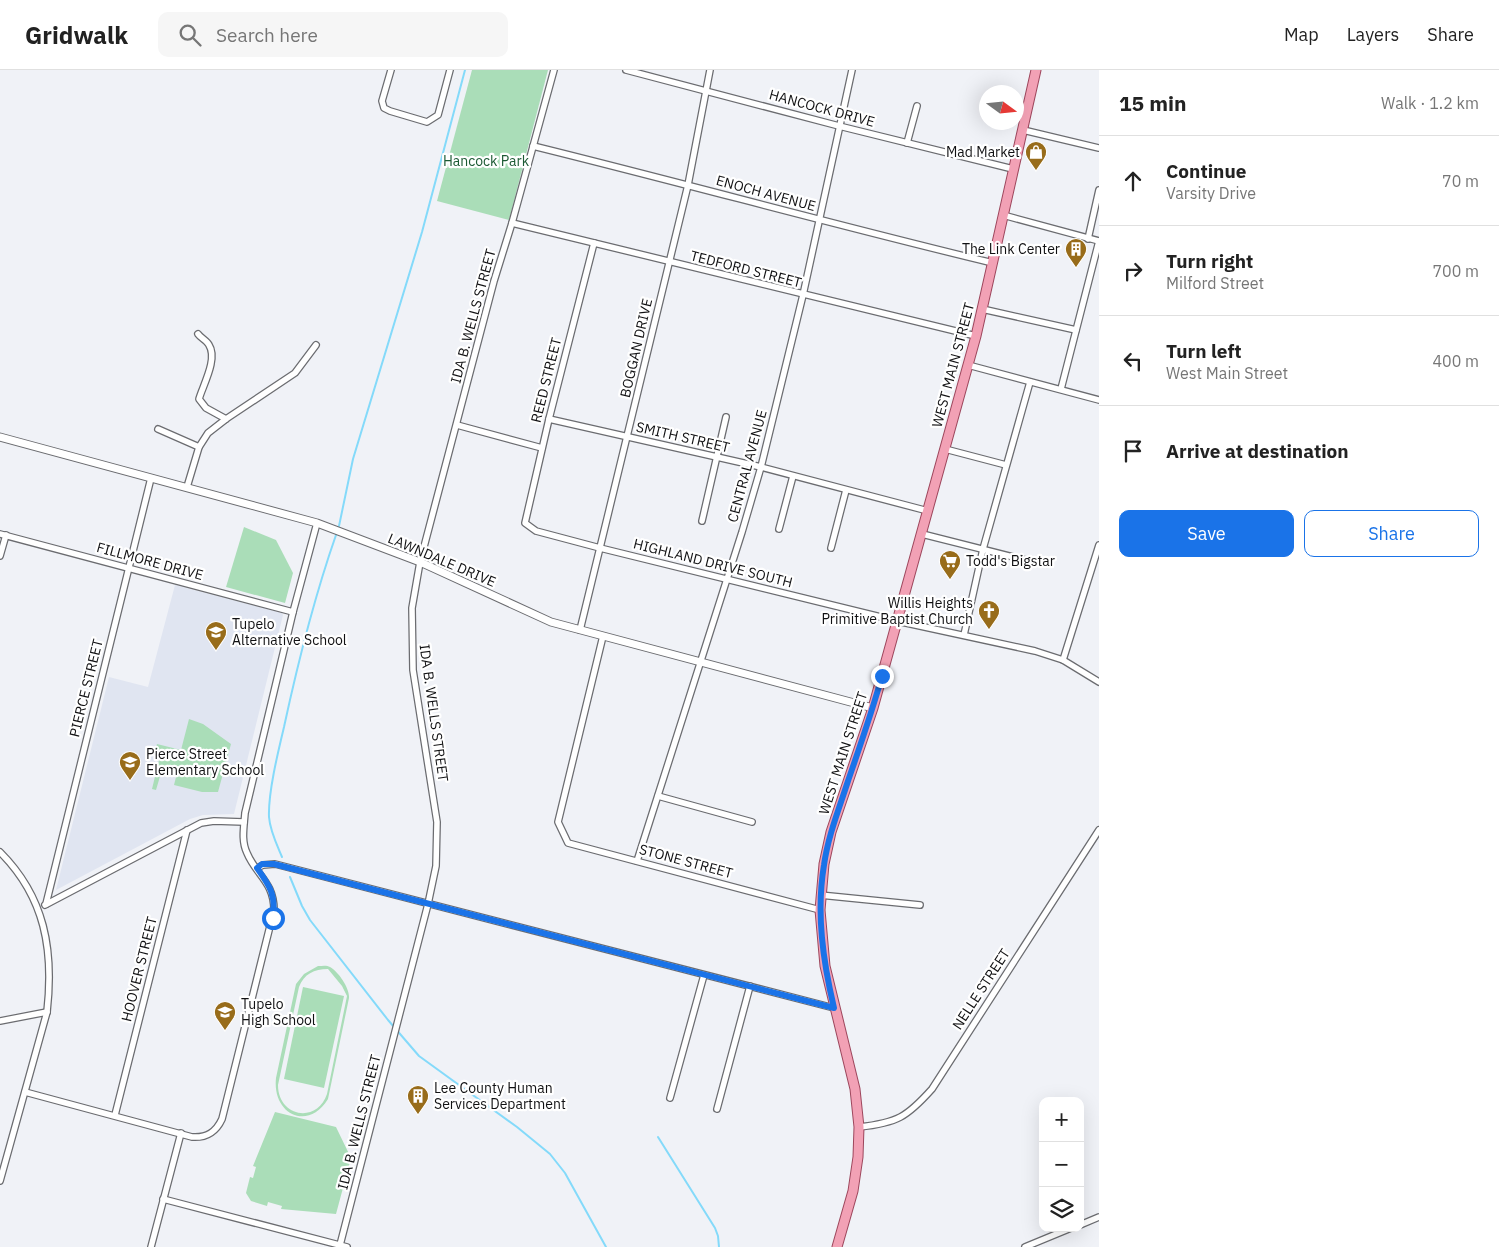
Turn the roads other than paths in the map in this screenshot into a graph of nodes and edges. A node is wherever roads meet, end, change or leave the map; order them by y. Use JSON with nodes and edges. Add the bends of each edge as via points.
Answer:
{"nodes":[{"id":1,"x":391,"y":70,"type":"edge"},
{"id":2,"x":450,"y":70,"type":"edge"},
{"id":3,"x":554,"y":70,"type":"edge"},
{"id":4,"x":626,"y":70,"type":"edge"},
{"id":5,"x":710,"y":70,"type":"edge"},
{"id":6,"x":852,"y":70,"type":"edge"},
{"id":7,"x":1036,"y":70,"type":"edge"},
{"id":8,"x":706,"y":91,"type":"junction"},
{"id":9,"x":916,"y":106,"type":"dead end"},
{"id":10,"x":1024,"y":125,"type":"edge"},
{"id":11,"x":839,"y":126,"type":"junction"},
{"id":12,"x":1023,"y":130,"type":"joint"},
{"id":13,"x":907,"y":143,"type":"junction"},
{"id":14,"x":533,"y":146,"type":"junction"},
{"id":15,"x":1099,"y":148,"type":"edge"},
{"id":16,"x":1013,"y":169,"type":"junction"},
{"id":17,"x":688,"y":185,"type":"junction"},
{"id":18,"x":1099,"y":190,"type":"edge"},
{"id":19,"x":1003,"y":215,"type":"junction"},
{"id":20,"x":820,"y":221,"type":"junction"},
{"id":21,"x":512,"y":223,"type":"junction"},
{"id":22,"x":1088,"y":239,"type":"junction"},
{"id":23,"x":1099,"y":241,"type":"edge"},
{"id":24,"x":594,"y":243,"type":"junction"},
{"id":25,"x":668,"y":262,"type":"junction"},
{"id":26,"x":993,"y":263,"type":"junction"},
{"id":27,"x":804,"y":295,"type":"junction"},
{"id":28,"x":982,"y":309,"type":"junction"},
{"id":29,"x":1076,"y":330,"type":"junction"},
{"id":30,"x":198,"y":334,"type":"dead end"},
{"id":31,"x":976,"y":336,"type":"junction"},
{"id":32,"x":316,"y":345,"type":"dead end"},
{"id":33,"x":968,"y":365,"type":"junction"},
{"id":34,"x":1030,"y":382,"type":"junction"},
{"id":35,"x":1061,"y":389,"type":"junction"},
{"id":36,"x":1099,"y":400,"type":"edge"},
{"id":37,"x":726,"y":417,"type":"dead end"},
{"id":38,"x":226,"y":419,"type":"junction"},
{"id":39,"x":549,"y":419,"type":"junction"},
{"id":40,"x":457,"y":425,"type":"junction"},
{"id":41,"x":158,"y":429,"type":"dead end"},
{"id":42,"x":0,"y":437,"type":"edge"},
{"id":43,"x":628,"y":437,"type":"junction"},
{"id":44,"x":199,"y":447,"type":"junction"},
{"id":45,"x":542,"y":448,"type":"junction"},
{"id":46,"x":945,"y":450,"type":"junction"},
{"id":47,"x":716,"y":457,"type":"junction"},
{"id":48,"x":1006,"y":466,"type":"junction"},
{"id":49,"x":761,"y":467,"type":"junction"},
{"id":50,"x":794,"y":476,"type":"junction"},
{"id":51,"x":151,"y":478,"type":"junction"},
{"id":52,"x":187,"y":487,"type":"junction"},
{"id":53,"x":846,"y":490,"type":"junction"},
{"id":54,"x":928,"y":511,"type":"junction"},
{"id":55,"x":702,"y":521,"type":"dead end"},
{"id":56,"x":317,"y":523,"type":"junction"},
{"id":57,"x":525,"y":524,"type":"joint"},
{"id":58,"x":779,"y":529,"type":"dead end"},
{"id":59,"x":922,"y":534,"type":"junction"},
{"id":60,"x":3,"y":535,"type":"edge"},
{"id":61,"x":1099,"y":546,"type":"edge"},
{"id":62,"x":600,"y":548,"type":"junction"},
{"id":63,"x":831,"y":548,"type":"dead end"},
{"id":64,"x":983,"y":549,"type":"junction"},
{"id":65,"x":0,"y":556,"type":"edge"},
{"id":66,"x":1025,"y":560,"type":"dead end"},
{"id":67,"x":420,"y":562,"type":"junction"},
{"id":68,"x":128,"y":568,"type":"junction"},
{"id":69,"x":726,"y":579,"type":"junction"},
{"id":70,"x":293,"y":612,"type":"junction"},
{"id":71,"x":897,"y":621,"type":"junction"},
{"id":72,"x":580,"y":630,"type":"junction"},
{"id":73,"x":964,"y":635,"type":"junction"},
{"id":74,"x":603,"y":636,"type":"junction"},
{"id":75,"x":1063,"y":660,"type":"junction"},
{"id":76,"x":700,"y":661,"type":"junction"},
{"id":77,"x":1099,"y":682,"type":"edge"},
{"id":78,"x":873,"y":708,"type":"junction"},
{"id":79,"x":658,"y":796,"type":"junction"},
{"id":80,"x":244,"y":822,"type":"junction"},
{"id":81,"x":752,"y":822,"type":"dead end"},
{"id":82,"x":187,"y":830,"type":"junction"},
{"id":83,"x":1099,"y":830,"type":"edge"},
{"id":84,"x":0,"y":852,"type":"edge"},
{"id":85,"x":637,"y":861,"type":"junction"},
{"id":86,"x":257,"y":868,"type":"junction"},
{"id":87,"x":820,"y":895,"type":"junction"},
{"id":88,"x":46,"y":904,"type":"junction"},
{"id":89,"x":428,"y":904,"type":"junction"},
{"id":90,"x":920,"y":905,"type":"dead end"},
{"id":91,"x":38,"y":908,"type":"junction"},
{"id":92,"x":820,"y":910,"type":"junction"},
{"id":93,"x":704,"y":975,"type":"junction"},
{"id":94,"x":750,"y":986,"type":"junction"},
{"id":95,"x":834,"y":1008,"type":"junction"},
{"id":96,"x":47,"y":1012,"type":"junction"},
{"id":97,"x":0,"y":1021,"type":"edge"},
{"id":98,"x":25,"y":1092,"type":"junction"},
{"id":99,"x":670,"y":1098,"type":"dead end"},
{"id":100,"x":717,"y":1109,"type":"dead end"},
{"id":101,"x":115,"y":1115,"type":"junction"},
{"id":102,"x":859,"y":1127,"type":"junction"},
{"id":103,"x":181,"y":1133,"type":"junction"},
{"id":104,"x":0,"y":1181,"type":"edge"},
{"id":105,"x":163,"y":1199,"type":"junction"},
{"id":106,"x":1099,"y":1217,"type":"edge"},
{"id":107,"x":1084,"y":1223,"type":"edge"},
{"id":108,"x":1061,"y":1232,"type":"edge"},
{"id":109,"x":344,"y":1246,"type":"edge"},
{"id":110,"x":151,"y":1247,"type":"edge"},
{"id":111,"x":837,"y":1247,"type":"edge"},
{"id":112,"x":1025,"y":1247,"type":"edge"}],
"edges":[{"from":1,"to":2,"type":"street","via":[[382,101],[384,108],[427,122],[438,115]]},
{"from":3,"to":14,"type":"street","name":"IDA B. WELLS STREET"},
{"from":4,"to":8,"type":"street","name":"HANCOCK DRIVE"},
{"from":5,"to":8,"type":"street","name":"BOGGAN DRIVE"},
{"from":6,"to":11,"type":"street","name":"CENTRAL AVENUE"},
{"from":7,"to":10,"type":"main road","name":"WEST MAIN STREET"},
{"from":8,"to":11,"type":"street","name":"HANCOCK DRIVE"},
{"from":8,"to":17,"type":"street","name":"BOGGAN DRIVE"},
{"from":9,"to":13,"type":"street"},
{"from":11,"to":13,"type":"street","name":"HANCOCK DRIVE"},
{"from":11,"to":20,"type":"street","name":"CENTRAL AVENUE"},
{"from":12,"to":15,"type":"street"},
{"from":12,"to":16,"type":"main road","name":"WEST MAIN STREET"},
{"from":13,"to":16,"type":"street","name":"HANCOCK DRIVE"},
{"from":14,"to":17,"type":"street","name":"ENOCH AVENUE"},
{"from":14,"to":21,"type":"street","name":"IDA B. WELLS STREET"},
{"from":16,"to":19,"type":"main road","name":"WEST MAIN STREET"},
{"from":17,"to":20,"type":"street","name":"ENOCH AVENUE"},
{"from":17,"to":25,"type":"street","name":"BOGGAN DRIVE"},
{"from":18,"to":22,"type":"street"},
{"from":19,"to":22,"type":"street"},
{"from":19,"to":26,"type":"main road","name":"WEST MAIN STREET"},
{"from":20,"to":26,"type":"street","name":"ENOCH AVENUE"},
{"from":20,"to":27,"type":"street","name":"CENTRAL AVENUE"},
{"from":21,"to":24,"type":"street","name":"TEDFORD STREET"},
{"from":21,"to":40,"type":"street","name":"IDA B. WELLS STREET"},
{"from":22,"to":23,"type":"street"},
{"from":23,"to":29,"type":"street"},
{"from":24,"to":25,"type":"street","name":"TEDFORD STREET"},
{"from":24,"to":39,"type":"street","name":"REED STREET"},
{"from":25,"to":27,"type":"street","name":"TEDFORD STREET"},
{"from":25,"to":43,"type":"street","name":"BOGGAN DRIVE"},
{"from":26,"to":28,"type":"main road","name":"WEST MAIN STREET"},
{"from":27,"to":31,"type":"street","name":"TEDFORD STREET"},
{"from":27,"to":49,"type":"street","name":"CENTRAL AVENUE"},
{"from":28,"to":29,"type":"street"},
{"from":28,"to":31,"type":"main road","name":"WEST MAIN STREET"},
{"from":29,"to":35,"type":"street"},
{"from":30,"to":38,"type":"street","via":[[209,346],[212,358],[199,399],[206,408]]},
{"from":31,"to":33,"type":"main road","name":"WEST MAIN STREET"},
{"from":32,"to":38,"type":"street","via":[[295,373]]},
{"from":33,"to":34,"type":"street"},
{"from":33,"to":46,"type":"main road","name":"WEST MAIN STREET"},
{"from":34,"to":35,"type":"street"},
{"from":34,"to":48,"type":"street"},
{"from":35,"to":36,"type":"street"},
{"from":37,"to":47,"type":"street"},
{"from":38,"to":44,"type":"street","via":[[208,433]]},
{"from":39,"to":43,"type":"street","name":"SMITH STREET"},
{"from":39,"to":45,"type":"street","name":"REED STREET"},
{"from":40,"to":45,"type":"street"},
{"from":40,"to":67,"type":"street","name":"IDA B. WELLS STREET"},
{"from":41,"to":44,"type":"street"},
{"from":42,"to":51,"type":"street","name":"LAWNDALE DRIVE"},
{"from":43,"to":47,"type":"street","name":"SMITH STREET"},
{"from":43,"to":62,"type":"street","name":"BOGGAN DRIVE"},
{"from":44,"to":52,"type":"street"},
{"from":45,"to":57,"type":"street","name":"REED STREET"},
{"from":46,"to":48,"type":"street"},
{"from":46,"to":54,"type":"main road","name":"WEST MAIN STREET"},
{"from":47,"to":49,"type":"street","name":"SMITH STREET"},
{"from":47,"to":55,"type":"street"},
{"from":48,"to":64,"type":"street"},
{"from":49,"to":50,"type":"street","name":"SMITH STREET"},
{"from":49,"to":69,"type":"street","name":"CENTRAL AVENUE"},
{"from":50,"to":53,"type":"street","name":"SMITH STREET"},
{"from":50,"to":58,"type":"street"},
{"from":51,"to":52,"type":"street","name":"LAWNDALE DRIVE"},
{"from":51,"to":68,"type":"street","name":"PIERCE STREET"},
{"from":52,"to":56,"type":"street","name":"LAWNDALE DRIVE"},
{"from":53,"to":54,"type":"street","name":"SMITH STREET"},
{"from":53,"to":63,"type":"street"},
{"from":54,"to":59,"type":"main road","name":"WEST MAIN STREET"},
{"from":56,"to":67,"type":"street","name":"LAWNDALE DRIVE"},
{"from":56,"to":70,"type":"street"},
{"from":57,"to":62,"type":"street","name":"HIGHLAND DRIVE SOUTH","via":[[536,531]]},
{"from":59,"to":64,"type":"street"},
{"from":59,"to":71,"type":"main road","name":"WEST MAIN STREET"},
{"from":60,"to":65,"type":"street"},
{"from":60,"to":68,"type":"street","name":"FILLMORE DRIVE"},
{"from":61,"to":75,"type":"street"},
{"from":62,"to":69,"type":"street","name":"HIGHLAND DRIVE SOUTH"},
{"from":62,"to":72,"type":"street","name":"BOGGAN DRIVE"},
{"from":64,"to":66,"type":"street"},
{"from":64,"to":73,"type":"street"},
{"from":67,"to":72,"type":"street","name":"LAWNDALE DRIVE","via":[[551,622]]},
{"from":67,"to":89,"type":"street","name":"IDA B. WELLS STREET","via":[[412,608],[413,670],[437,822],[436,866]]},
{"from":68,"to":70,"type":"street","name":"FILLMORE DRIVE"},
{"from":68,"to":88,"type":"street","name":"PIERCE STREET"},
{"from":69,"to":71,"type":"street","name":"HIGHLAND DRIVE SOUTH"},
{"from":69,"to":76,"type":"street","name":"CENTRAL AVENUE"},
{"from":70,"to":80,"type":"street"},
{"from":71,"to":73,"type":"street","name":"HIGHLAND DRIVE SOUTH"},
{"from":71,"to":78,"type":"main road","name":"WEST MAIN STREET"},
{"from":72,"to":74,"type":"street","name":"LAWNDALE DRIVE"},
{"from":73,"to":75,"type":"street","name":"HIGHLAND DRIVE SOUTH"},
{"from":74,"to":76,"type":"street","name":"LAWNDALE DRIVE"},
{"from":74,"to":85,"type":"street","name":"STONE STREET","via":[[558,822],[568,843]]},
{"from":75,"to":77,"type":"street","name":"HIGHLAND DRIVE SOUTH"},
{"from":76,"to":78,"type":"street","name":"LAWNDALE DRIVE"},
{"from":76,"to":79,"type":"street","name":"CENTRAL AVENUE"},
{"from":78,"to":87,"type":"main road","name":"WEST MAIN STREET","via":[[831,832]]},
{"from":79,"to":81,"type":"street"},
{"from":79,"to":85,"type":"street","name":"CENTRAL AVENUE"},
{"from":80,"to":82,"type":"street","via":[[214,822]]},
{"from":80,"to":86,"type":"street","via":[[246,852]]},
{"from":82,"to":88,"type":"street"},
{"from":82,"to":101,"type":"street","name":"HOOVER STREET"},
{"from":83,"to":102,"type":"street","name":"NELLE STREET","via":[[932,1089],[904,1116],[883,1125]]},
{"from":84,"to":91,"type":"street","via":[[27,885]]},
{"from":85,"to":92,"type":"street","name":"STONE STREET"},
{"from":86,"to":89,"type":"street","via":[[262,864],[274,864]]},
{"from":86,"to":103,"type":"street","via":[[273,893],[273,918],[222,1119],[214,1132],[206,1136]]},
{"from":87,"to":90,"type":"street"},
{"from":87,"to":92,"type":"main road","name":"WEST MAIN STREET"},
{"from":88,"to":91,"type":"street"},
{"from":89,"to":93,"type":"street"},
{"from":89,"to":109,"type":"street","name":"IDA B. WELLS STREET"},
{"from":91,"to":96,"type":"street","via":[[48,945],[50,984]]},
{"from":92,"to":95,"type":"main road","name":"WEST MAIN STREET","via":[[825,966]]},
{"from":93,"to":94,"type":"street"},
{"from":93,"to":99,"type":"street"},
{"from":94,"to":95,"type":"street"},
{"from":94,"to":100,"type":"street"},
{"from":95,"to":102,"type":"main road","name":"WEST MAIN STREET","via":[[855,1088]]},
{"from":96,"to":97,"type":"street"},
{"from":96,"to":98,"type":"street"},
{"from":98,"to":101,"type":"street"},
{"from":98,"to":104,"type":"street"},
{"from":101,"to":103,"type":"street"},
{"from":102,"to":111,"type":"main road","name":"WEST MAIN STREET","via":[[853,1191]]},
{"from":103,"to":105,"type":"street"},
{"from":105,"to":109,"type":"street"},
{"from":105,"to":110,"type":"street"},
{"from":106,"to":107,"type":"street"},
{"from":108,"to":112,"type":"street"}]}
